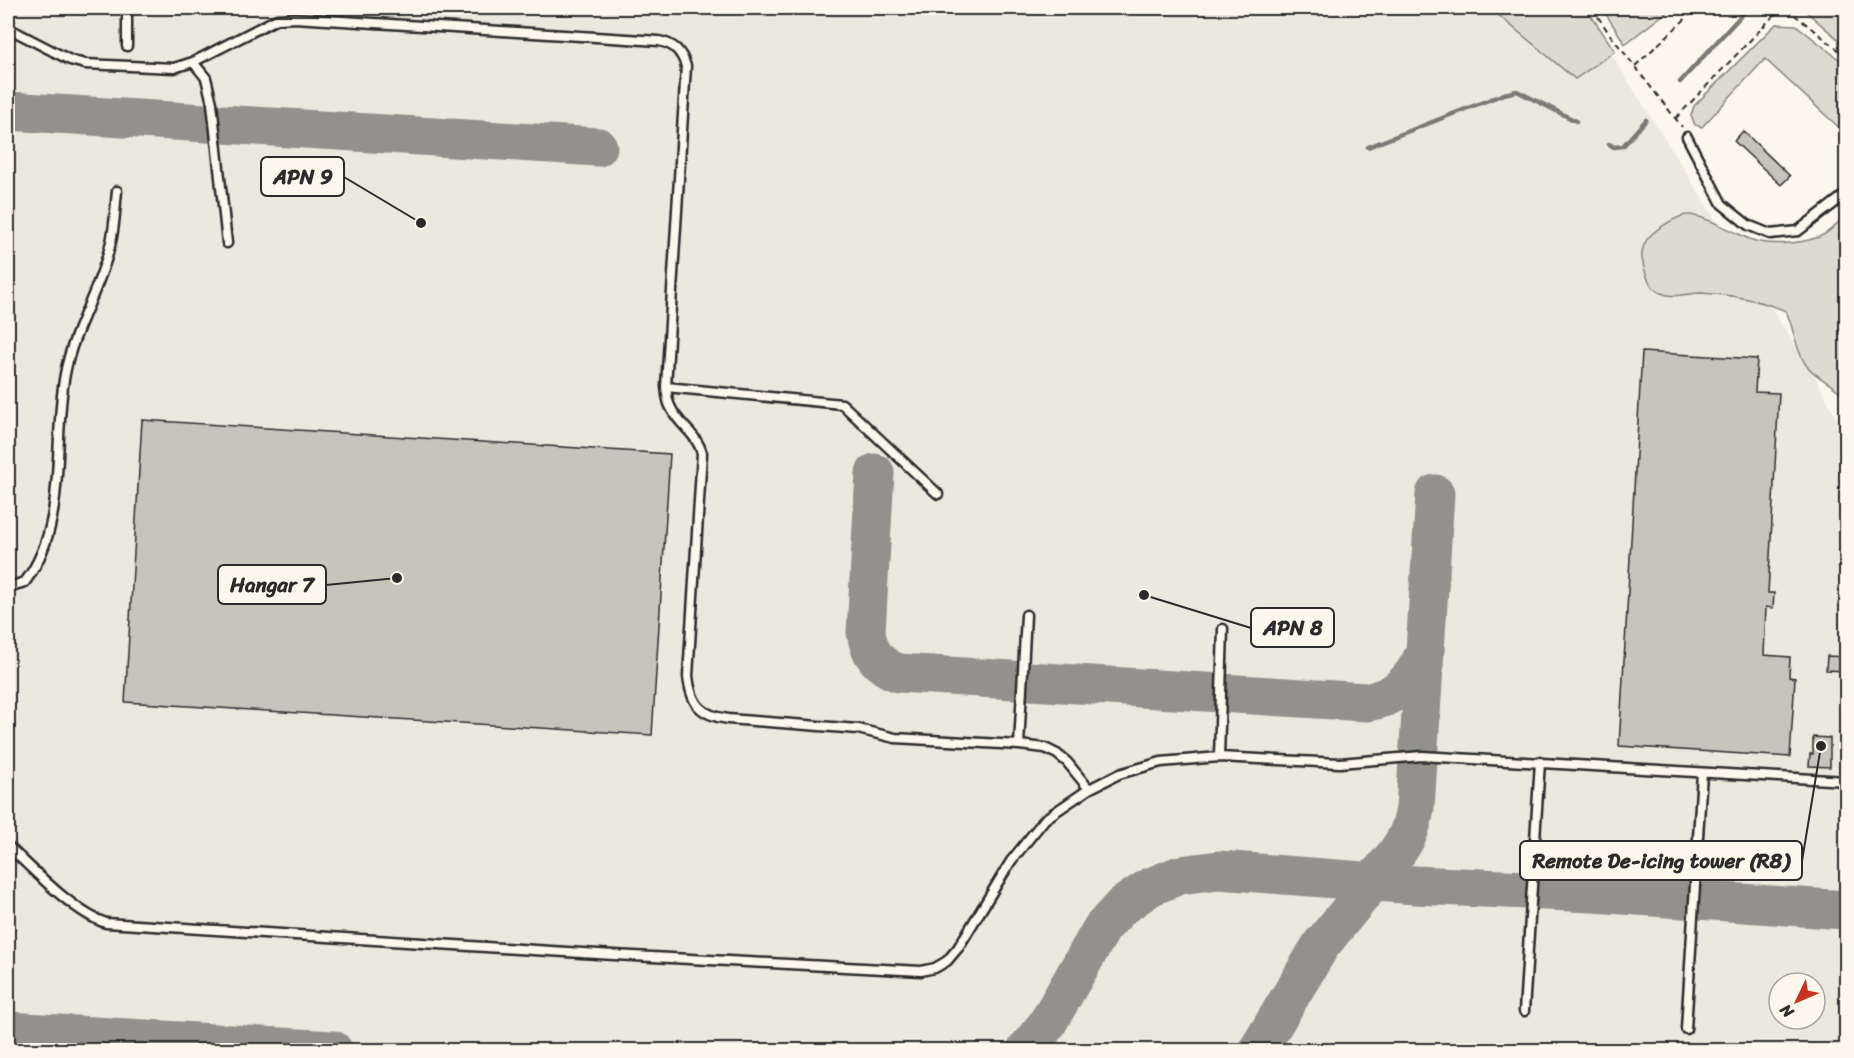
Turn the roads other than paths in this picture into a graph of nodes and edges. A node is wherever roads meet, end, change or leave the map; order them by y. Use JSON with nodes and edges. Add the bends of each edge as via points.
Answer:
{"nodes":[{"id":1,"x":126,"y":8,"type":"edge"},
{"id":2,"x":8,"y":28,"type":"edge"},
{"id":3,"x":127,"y":46,"type":"dead end"},
{"id":4,"x":193,"y":62,"type":"junction"},
{"id":5,"x":1688,"y":137,"type":"road end"},
{"id":6,"x":117,"y":191,"type":"dead end"},
{"id":7,"x":1846,"y":194,"type":"edge"},
{"id":8,"x":227,"y":243,"type":"dead end"},
{"id":9,"x":666,"y":387,"type":"junction"},
{"id":10,"x":938,"y":494,"type":"dead end"},
{"id":11,"x":8,"y":586,"type":"edge"},
{"id":12,"x":1026,"y":615,"type":"dead end"},
{"id":13,"x":1223,"y":629,"type":"dead end"},
{"id":14,"x":1019,"y":745,"type":"junction"},
{"id":15,"x":1219,"y":757,"type":"junction"},
{"id":16,"x":1540,"y":762,"type":"junction"},
{"id":17,"x":1702,"y":773,"type":"junction"},
{"id":18,"x":1846,"y":780,"type":"edge"},
{"id":19,"x":1089,"y":789,"type":"junction"},
{"id":20,"x":8,"y":846,"type":"edge"},
{"id":21,"x":1524,"y":1011,"type":"dead end"},
{"id":22,"x":1686,"y":1029,"type":"dead end"}],
"edges":[{"from":1,"to":3,"type":"lane"},
{"from":2,"to":4,"type":"lane","via":[[85,64],[174,68]]},
{"from":4,"to":8,"type":"lane","via":[[206,78],[212,103]]},
{"from":4,"to":9,"type":"lane","via":[[263,25],[296,18],[658,41],[675,46],[686,66]]},
{"from":5,"to":7,"type":"lane","via":[[1722,204],[1748,225],[1770,234],[1798,231]]},
{"from":6,"to":11,"type":"lane","via":[[111,245],[73,340],[65,374],[50,526],[32,573],[25,582]]},
{"from":9,"to":10,"type":"lane","via":[[842,404]]},
{"from":9,"to":14,"type":"lane","via":[[671,408],[694,434],[702,453],[688,676],[690,692],[703,711],[728,720],[858,729],[894,738]]},
{"from":12,"to":14,"type":"lane"},
{"from":13,"to":15,"type":"lane"},
{"from":14,"to":19,"type":"lane","via":[[1045,748],[1057,754]]},
{"from":15,"to":16,"type":"lane","via":[[1340,763],[1422,756]]},
{"from":15,"to":19,"type":"lane","via":[[1161,762],[1119,774]]},
{"from":16,"to":17,"type":"lane"},
{"from":16,"to":21,"type":"lane"},
{"from":17,"to":18,"type":"lane"},
{"from":17,"to":22,"type":"lane"},
{"from":19,"to":20,"type":"lane","via":[[1045,819],[1028,838],[947,961],[921,971],[106,923],[73,904]]}]}
